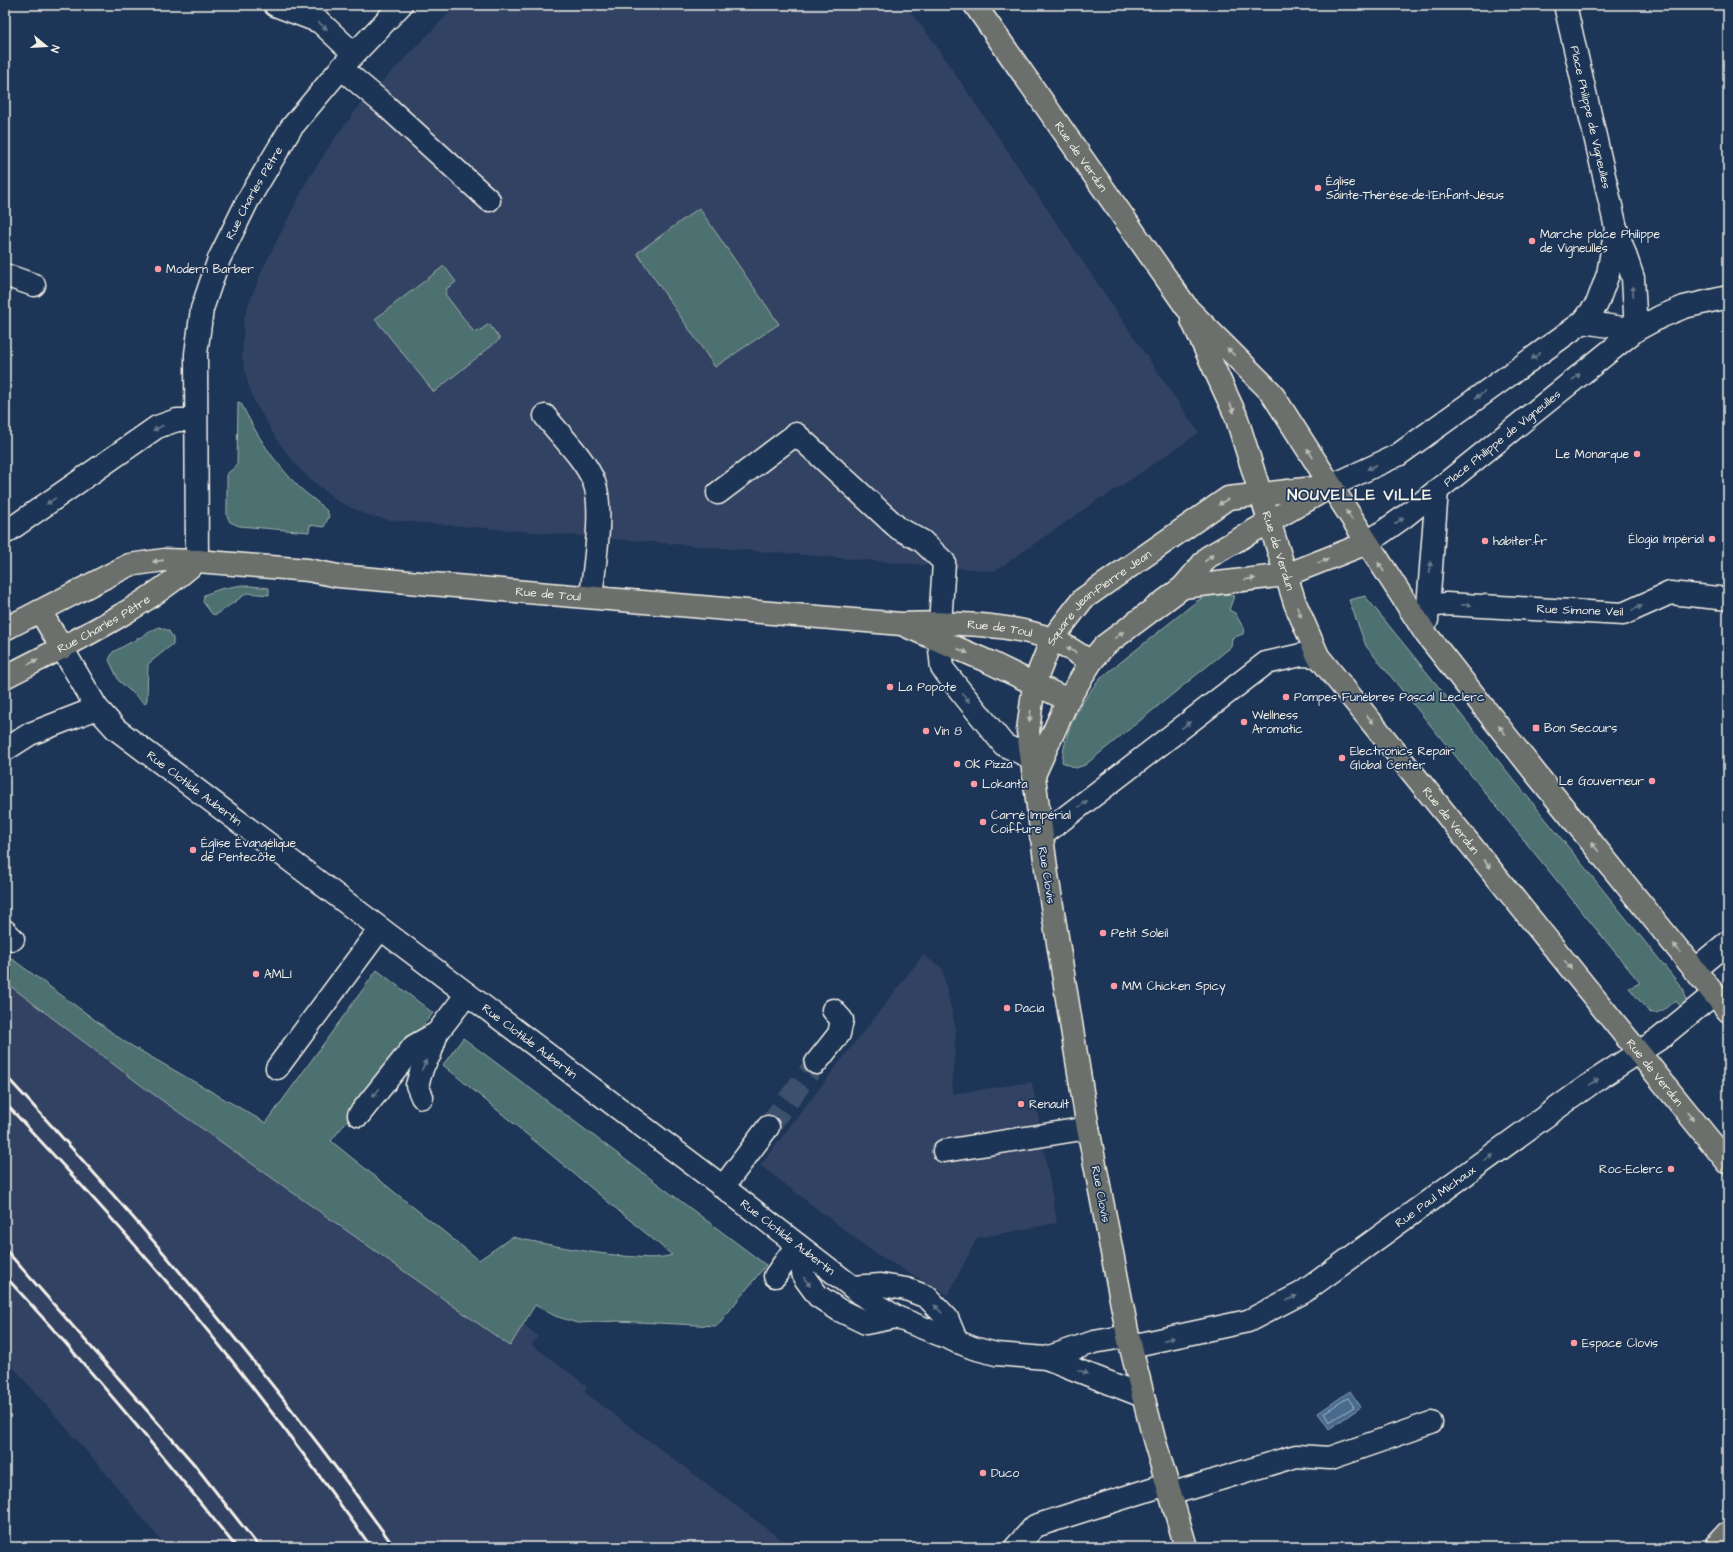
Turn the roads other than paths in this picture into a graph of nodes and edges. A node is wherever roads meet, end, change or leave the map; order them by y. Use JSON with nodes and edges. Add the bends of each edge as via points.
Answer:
{"nodes":[{"id":1,"x":275,"y":5,"type":"edge"},
{"id":2,"x":401,"y":5,"type":"edge"},
{"id":3,"x":975,"y":5,"type":"edge"},
{"id":4,"x":1565,"y":5,"type":"edge"},
{"id":5,"x":348,"y":61,"type":"junction"},
{"id":6,"x":489,"y":200,"type":"dead end"},
{"id":7,"x":1616,"y":228,"type":"junction"},
{"id":8,"x":5,"y":275,"type":"edge"},
{"id":9,"x":34,"y":286,"type":"dead end"},
{"id":10,"x":1728,"y":297,"type":"edge"},
{"id":11,"x":1187,"y":308,"type":"junction"},
{"id":12,"x":1583,"y":322,"type":"junction"},
{"id":13,"x":1636,"y":330,"type":"junction"},
{"id":14,"x":545,"y":416,"type":"dead end"},
{"id":15,"x":195,"y":420,"type":"junction"},
{"id":16,"x":1331,"y":486,"type":"junction"},
{"id":17,"x":1437,"y":490,"type":"junction"},
{"id":18,"x":718,"y":494,"type":"dead end"},
{"id":19,"x":1261,"y":494,"type":"junction"},
{"id":20,"x":1269,"y":521,"type":"junction"},
{"id":21,"x":5,"y":533,"type":"edge"},
{"id":22,"x":1367,"y":544,"type":"junction"},
{"id":23,"x":197,"y":561,"type":"junction"},
{"id":24,"x":1286,"y":575,"type":"junction"},
{"id":25,"x":1183,"y":587,"type":"junction"},
{"id":26,"x":591,"y":597,"type":"junction"},
{"id":27,"x":1728,"y":599,"type":"edge"},
{"id":28,"x":1428,"y":606,"type":"junction"},
{"id":29,"x":40,"y":611,"type":"junction"},
{"id":30,"x":5,"y":629,"type":"edge"},
{"id":31,"x":940,"y":631,"type":"junction"},
{"id":32,"x":1426,"y":634,"type":"junction"},
{"id":33,"x":1052,"y":639,"type":"junction"},
{"id":34,"x":62,"y":648,"type":"junction"},
{"id":35,"x":1318,"y":656,"type":"junction"},
{"id":36,"x":1091,"y":662,"type":"junction"},
{"id":37,"x":5,"y":677,"type":"edge"},
{"id":38,"x":1034,"y":684,"type":"junction"},
{"id":39,"x":1068,"y":700,"type":"junction"},
{"id":40,"x":97,"y":708,"type":"junction"},
{"id":41,"x":5,"y":750,"type":"edge"},
{"id":42,"x":1033,"y":766,"type":"junction"},
{"id":43,"x":1041,"y":836,"type":"junction"},
{"id":44,"x":380,"y":929,"type":"junction"},
{"id":45,"x":1728,"y":942,"type":"edge"},
{"id":46,"x":1694,"y":970,"type":"junction"},
{"id":47,"x":467,"y":994,"type":"junction"},
{"id":48,"x":1714,"y":994,"type":"junction"},
{"id":49,"x":833,"y":1010,"type":"dead end"},
{"id":50,"x":1728,"y":1011,"type":"edge"},
{"id":51,"x":437,"y":1033,"type":"junction"},
{"id":52,"x":1640,"y":1053,"type":"junction"},
{"id":53,"x":816,"y":1063,"type":"tunnel mouth"},
{"id":54,"x":277,"y":1068,"type":"dead end"},
{"id":55,"x":422,"y":1098,"type":"dead end"},
{"id":56,"x":359,"y":1115,"type":"dead end"},
{"id":57,"x":768,"y":1127,"type":"tunnel mouth"},
{"id":58,"x":1088,"y":1128,"type":"junction"},
{"id":59,"x":944,"y":1151,"type":"dead end"},
{"id":60,"x":1728,"y":1163,"type":"edge"},
{"id":61,"x":723,"y":1187,"type":"junction"},
{"id":62,"x":797,"y":1245,"type":"junction"},
{"id":63,"x":775,"y":1276,"type":"dead end"},
{"id":64,"x":852,"y":1287,"type":"junction"},
{"id":65,"x":896,"y":1317,"type":"junction"},
{"id":66,"x":1130,"y":1341,"type":"junction"},
{"id":67,"x":957,"y":1342,"type":"junction"},
{"id":68,"x":1046,"y":1358,"type":"junction"},
{"id":69,"x":1143,"y":1396,"type":"junction"},
{"id":70,"x":1431,"y":1423,"type":"dead end"},
{"id":71,"x":1168,"y":1489,"type":"junction"},
{"id":72,"x":1728,"y":1533,"type":"edge"},
{"id":73,"x":1728,"y":1542,"type":"edge"},
{"id":74,"x":1016,"y":1547,"type":"edge"},
{"id":75,"x":1186,"y":1547,"type":"edge"},
{"id":76,"x":1715,"y":1547,"type":"edge"},
{"id":77,"x":1718,"y":1547,"type":"edge"}],
"edges":[{"from":1,"to":5,"type":"street","one_way":true,"via":[[320,22]]},
{"from":2,"to":5,"type":"street","name":"Rue Charles Pêtre"},
{"from":3,"to":11,"type":"main road","name":"Rue de Verdun"},
{"from":4,"to":7,"type":"street","name":"Place Philippe de Vigneulles"},
{"from":5,"to":6,"type":"street","via":[[386,105]]},
{"from":5,"to":15,"type":"street","name":"Rue Charles Pêtre","via":[[291,128],[248,200],[219,259],[202,309],[196,354]]},
{"from":7,"to":12,"type":"street","name":"Place Philippe de Vigneulles","via":[[1608,274],[1597,304]]},
{"from":13,"to":7,"type":"street","name":"Place Philippe de Vigneulles","one_way":true,"via":[[1633,278]]},
{"from":8,"to":9,"type":"street"},
{"from":10,"to":13,"type":"street","via":[[1684,307]]},
{"from":16,"to":11,"type":"main road","name":"Rue de Verdun","one_way":true,"via":[[1271,392]]},
{"from":11,"to":19,"type":"main road","name":"Rue de Verdun","one_way":true,"via":[[1236,416]]},
{"from":12,"to":13,"type":"street"},
{"from":12,"to":16,"type":"street","name":"Place Philippe de Vigneulles","one_way":true,"via":[[1398,454]]},
{"from":17,"to":13,"type":"street","name":"Place Philippe de Vigneulles","one_way":true},
{"from":14,"to":26,"type":"street","via":[[595,482],[598,519]]},
{"from":15,"to":21,"type":"street","one_way":true,"via":[[177,420],[157,427]]},
{"from":15,"to":23,"type":"street","name":"Rue Charles Pêtre"},
{"from":16,"to":19,"type":"main road","name":"Square Jean-Pierre Jean"},
{"from":16,"to":20,"type":"main road"},
{"from":22,"to":16,"type":"main road","name":"Rue de Verdun","one_way":true},
{"from":22,"to":17,"type":"street","name":"Place Philippe de Vigneulles","one_way":true},
{"from":28,"to":17,"type":"street","one_way":true},
{"from":18,"to":31,"type":"street","via":[[796,434],[898,528],[922,541],[944,562]]},
{"from":19,"to":20,"type":"main road","name":"Rue de Verdun"},
{"from":19,"to":33,"type":"main road","name":"Square Jean-Pierre Jean","one_way":true,"via":[[1228,498],[1215,507],[1083,599]]},
{"from":20,"to":24,"type":"main road","name":"Rue de Verdun"},
{"from":25,"to":20,"type":"main road","one_way":true,"via":[[1208,557]]},
{"from":24,"to":22,"type":"main road","one_way":true},
{"from":32,"to":22,"type":"main road","name":"Rue de Verdun","one_way":true},
{"from":23,"to":26,"type":"main road","name":"Rue de Toul","via":[[308,570],[338,576]]},
{"from":23,"to":29,"type":"main road","one_way":true,"via":[[164,560],[129,565]]},
{"from":23,"to":34,"type":"main road","name":"Rue Charles Pêtre","via":[[174,581]]},
{"from":25,"to":24,"type":"main road","one_way":true},
{"from":24,"to":35,"type":"main road","name":"Rue de Verdun","one_way":true},
{"from":36,"to":25,"type":"main road","one_way":true,"via":[[1104,646]]},
{"from":26,"to":31,"type":"main road","name":"Rue de Toul","via":[[901,624]]},
{"from":28,"to":27,"type":"street","name":"Rue Simone Veil","one_way":true,"via":[[1446,604],[1623,614],[1670,593]]},
{"from":28,"to":32,"type":"street"},
{"from":29,"to":30,"type":"main road"},
{"from":29,"to":34,"type":"main road"},
{"from":31,"to":33,"type":"main road","name":"Rue de Toul","via":[[1002,628]]},
{"from":31,"to":38,"type":"main road","name":"Rue de Toul","one_way":true},
{"from":31,"to":42,"type":"street","one_way":true,"via":[[942,668],[1004,746]]},
{"from":46,"to":32,"type":"main road","name":"Rue de Verdun","one_way":true},
{"from":36,"to":33,"type":"main road","name":"Rue de Toul","one_way":true},
{"from":33,"to":38,"type":"main road","name":"Square Jean-Pierre Jean"},
{"from":37,"to":34,"type":"main road","name":"Rue Charles Pêtre","one_way":true},
{"from":34,"to":40,"type":"street","name":"Rue Clotilde Aubertin"},
{"from":43,"to":35,"type":"street","name":"Rue Clovis","one_way":true,"via":[[1266,663],[1301,655]]},
{"from":35,"to":52,"type":"main road","name":"Rue de Verdun","one_way":true},
{"from":36,"to":39,"type":"main road"},
{"from":38,"to":39,"type":"main road","name":"Rue de Toul"},
{"from":38,"to":42,"type":"main road","name":"Square Jean-Pierre Jean","one_way":true,"via":[[1028,731]]},
{"from":39,"to":42,"type":"main road"},
{"from":40,"to":41,"type":"street","via":[[30,734]]},
{"from":40,"to":44,"type":"street","name":"Rue Clotilde Aubertin","via":[[116,729]]},
{"from":42,"to":43,"type":"main road","name":"Rue Clovis"},
{"from":43,"to":58,"type":"main road","name":"Rue Clovis"},
{"from":44,"to":47,"type":"street","name":"Rue Clotilde Aubertin"},
{"from":44,"to":54,"type":"street"},
{"from":45,"to":46,"type":"street"},
{"from":46,"to":48,"type":"main road","name":"Rue de Verdun"},
{"from":47,"to":51,"type":"street"},
{"from":47,"to":61,"type":"street","name":"Rue Clotilde Aubertin"},
{"from":48,"to":50,"type":"main road","name":"Rue de Verdun"},
{"from":48,"to":52,"type":"street","name":"Rue Paul Michaux"},
{"from":49,"to":53,"type":"street","via":[[842,1020],[839,1034]]},
{"from":55,"to":51,"type":"street","one_way":true,"via":[[417,1085]]},
{"from":51,"to":56,"type":"street","one_way":true,"via":[[414,1046]]},
{"from":52,"to":60,"type":"main road","name":"Rue de Verdun","one_way":true},
{"from":66,"to":52,"type":"street","name":"Rue Paul Michaux","one_way":true,"via":[[1248,1321],[1302,1293],[1593,1082]]},
{"from":57,"to":61,"type":"street"},
{"from":58,"to":59,"type":"street"},
{"from":58,"to":66,"type":"main road","name":"Rue Clovis"},
{"from":61,"to":62,"type":"street","name":"Rue Clotilde Aubertin"},
{"from":62,"to":63,"type":"street"},
{"from":62,"to":64,"type":"street","name":"Rue Clotilde Aubertin"},
{"from":62,"to":65,"type":"street","one_way":true,"via":[[804,1277],[818,1296],[866,1323]]},
{"from":64,"to":65,"type":"street","name":"Rue Clotilde Aubertin"},
{"from":67,"to":64,"type":"street","one_way":true,"via":[[947,1318],[926,1297],[906,1289],[881,1285]]},
{"from":65,"to":67,"type":"street","name":"Rue Clotilde Aubertin"},
{"from":66,"to":68,"type":"street","name":"Rue Clotilde Aubertin","via":[[1094,1342]]},
{"from":66,"to":69,"type":"main road","name":"Rue Clovis"},
{"from":67,"to":68,"type":"street","name":"Rue Clotilde Aubertin","via":[[996,1354]]},
{"from":68,"to":69,"type":"street","name":"Rue Clotilde Aubertin","one_way":true},
{"from":69,"to":71,"type":"main road","name":"Rue Clovis"},
{"from":70,"to":71,"type":"street","via":[[1330,1458],[1296,1456]]},
{"from":71,"to":74,"type":"street","via":[[1035,1526]]},
{"from":71,"to":75,"type":"main road","name":"Rue Clovis"},
{"from":72,"to":76,"type":"main road"},
{"from":73,"to":77,"type":"street"}]}
